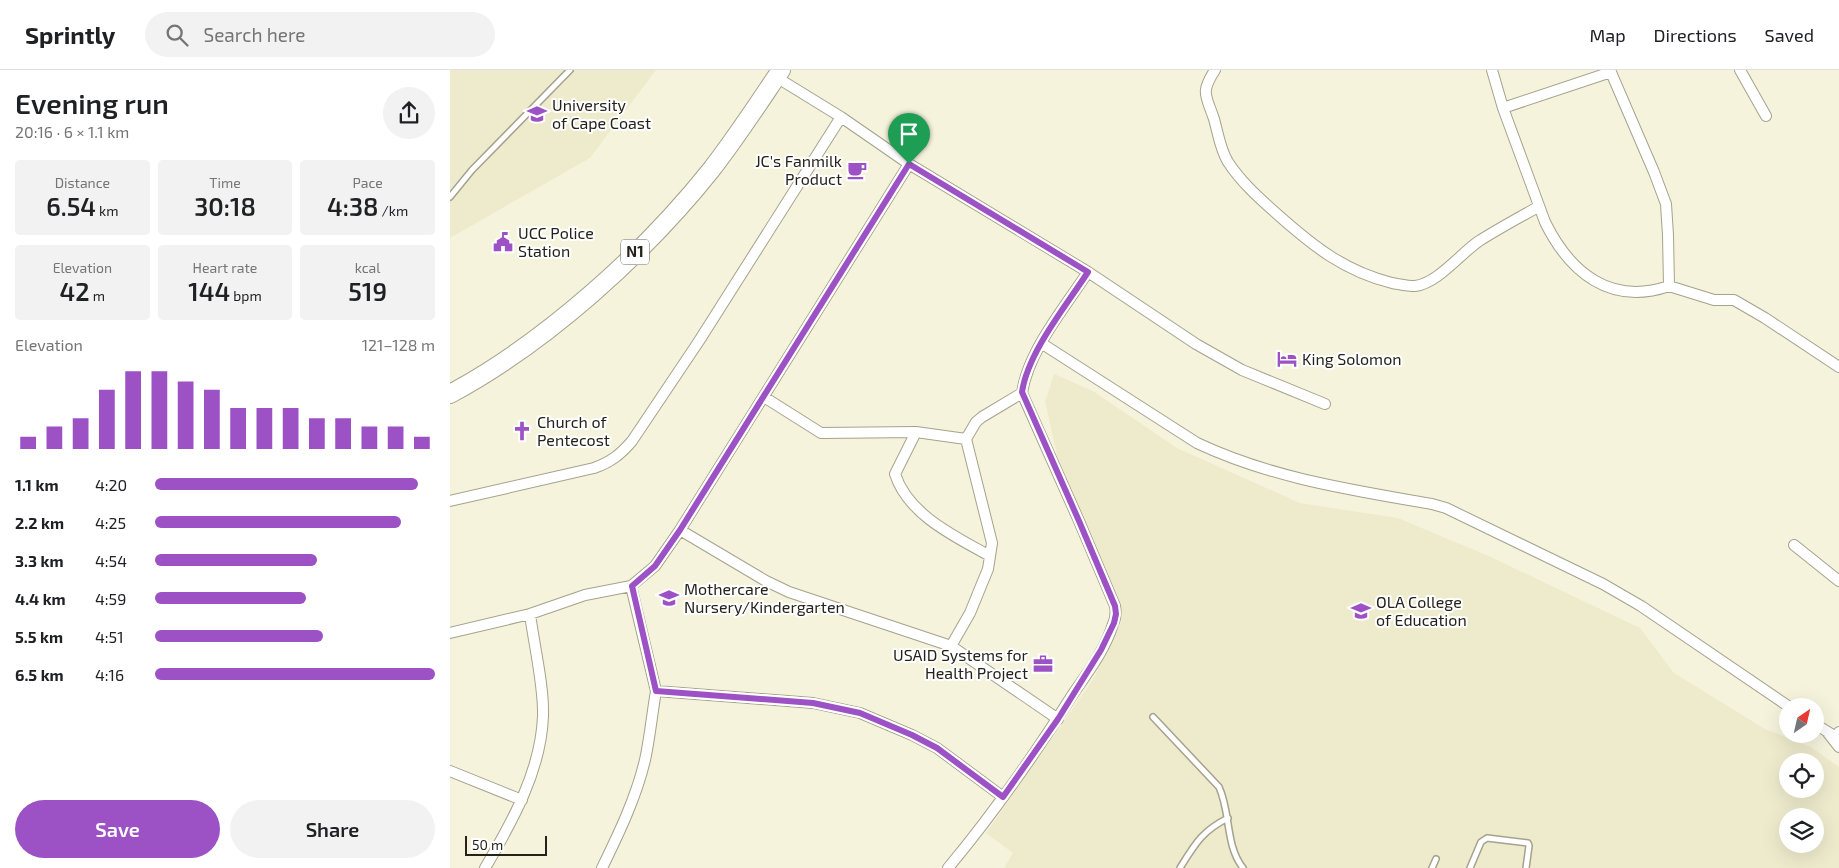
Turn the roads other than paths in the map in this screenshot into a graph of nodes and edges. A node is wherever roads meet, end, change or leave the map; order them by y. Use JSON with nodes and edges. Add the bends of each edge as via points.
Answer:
{"nodes":[{"id":1,"x":570,"y":70,"type":"edge"},
{"id":2,"x":1215,"y":70,"type":"edge"},
{"id":3,"x":1492,"y":70,"type":"edge"},
{"id":4,"x":1740,"y":70,"type":"edge"},
{"id":5,"x":1610,"y":71,"type":"edge"},
{"id":6,"x":778,"y":73,"type":"edge"},
{"id":7,"x":1503,"y":108,"type":"junction"},
{"id":8,"x":1766,"y":116,"type":"dead end"},
{"id":9,"x":841,"y":118,"type":"junction"},
{"id":10,"x":909,"y":164,"type":"junction"},
{"id":11,"x":450,"y":197,"type":"edge"},
{"id":12,"x":1538,"y":206,"type":"junction"},
{"id":13,"x":1088,"y":272,"type":"junction"},
{"id":14,"x":1669,"y":286,"type":"junction"},
{"id":15,"x":1041,"y":343,"type":"junction"},
{"id":16,"x":1839,"y":367,"type":"edge"},
{"id":17,"x":1022,"y":392,"type":"junction"},
{"id":18,"x":450,"y":394,"type":"edge"},
{"id":19,"x":764,"y":397,"type":"junction"},
{"id":20,"x":1325,"y":404,"type":"dead end"},
{"id":21,"x":916,"y":432,"type":"junction"},
{"id":22,"x":966,"y":438,"type":"junction"},
{"id":23,"x":450,"y":501,"type":"edge"},
{"id":24,"x":680,"y":530,"type":"junction"},
{"id":25,"x":1794,"y":545,"type":"dead end"},
{"id":26,"x":990,"y":556,"type":"junction"},
{"id":27,"x":1839,"y":581,"type":"edge"},
{"id":28,"x":632,"y":586,"type":"junction"},
{"id":29,"x":530,"y":614,"type":"junction"},
{"id":30,"x":450,"y":632,"type":"edge"},
{"id":31,"x":951,"y":646,"type":"junction"},
{"id":32,"x":656,"y":691,"type":"junction"},
{"id":33,"x":1779,"y":700,"type":"edge"},
{"id":34,"x":1153,"y":717,"type":"dead end"},
{"id":35,"x":1058,"y":719,"type":"junction"},
{"id":36,"x":1824,"y":730,"type":"edge"},
{"id":37,"x":1827,"y":732,"type":"junction"},
{"id":38,"x":1839,"y":732,"type":"edge"},
{"id":39,"x":1839,"y":747,"type":"edge"},
{"id":40,"x":450,"y":771,"type":"edge"},
{"id":41,"x":1003,"y":797,"type":"junction"},
{"id":42,"x":522,"y":800,"type":"junction"},
{"id":43,"x":1228,"y":818,"type":"junction"},
{"id":44,"x":1436,"y":859,"type":"dead end"},
{"id":45,"x":485,"y":868,"type":"edge"},
{"id":46,"x":602,"y":868,"type":"edge"},
{"id":47,"x":948,"y":868,"type":"edge"},
{"id":48,"x":1180,"y":868,"type":"edge"},
{"id":49,"x":1243,"y":868,"type":"edge"},
{"id":50,"x":1432,"y":868,"type":"edge"},
{"id":51,"x":1470,"y":868,"type":"edge"},
{"id":52,"x":1526,"y":868,"type":"edge"}],
"edges":[{"from":1,"to":11,"type":"lane","via":[[472,170]]},
{"from":2,"to":12,"type":"street","via":[[1205,92],[1222,149],[1240,179],[1312,245],[1359,272],[1404,285],[1416,286],[1427,282],[1477,243]]},
{"from":3,"to":7,"type":"street"},
{"from":4,"to":8,"type":"street"},
{"from":5,"to":7,"type":"street"},
{"from":5,"to":14,"type":"street","via":[[1666,204]]},
{"from":6,"to":9,"type":"street"},
{"from":6,"to":18,"type":"highway","number":"N1","via":[[710,171],[624,263],[583,301],[515,354]]},
{"from":7,"to":12,"type":"street"},
{"from":9,"to":10,"type":"street"},
{"from":9,"to":23,"type":"street","via":[[699,341],[621,454],[594,468]]},
{"from":10,"to":13,"type":"street"},
{"from":10,"to":19,"type":"street"},
{"from":12,"to":14,"type":"street","via":[[1552,237],[1579,269],[1600,284],[1617,291],[1642,293]]},
{"from":13,"to":15,"type":"street"},
{"from":13,"to":20,"type":"street","via":[[1196,344],[1242,370]]},
{"from":14,"to":16,"type":"street","via":[[1714,300],[1734,300]]},
{"from":15,"to":17,"type":"street","via":[[1023,382]]},
{"from":15,"to":33,"type":"street","via":[[1222,455],[1319,483],[1446,508],[1552,559],[1641,606]]},
{"from":17,"to":22,"type":"street","via":[[982,416]]},
{"from":17,"to":35,"type":"street","via":[[1116,614],[1109,637]]},
{"from":19,"to":21,"type":"street","via":[[822,433]]},
{"from":19,"to":24,"type":"street"},
{"from":21,"to":22,"type":"street"},
{"from":21,"to":26,"type":"street","via":[[895,474],[898,482],[927,516]]},
{"from":22,"to":26,"type":"street","via":[[992,538]]},
{"from":24,"to":28,"type":"street","via":[[655,566]]},
{"from":24,"to":31,"type":"street","via":[[789,592]]},
{"from":25,"to":27,"type":"street"},
{"from":26,"to":31,"type":"street","via":[[970,612]]},
{"from":28,"to":29,"type":"street","via":[[585,595]]},
{"from":28,"to":32,"type":"street"},
{"from":29,"to":30,"type":"street"},
{"from":29,"to":42,"type":"street","via":[[543,715],[538,753]]},
{"from":31,"to":35,"type":"street"},
{"from":32,"to":41,"type":"street","via":[[813,703],[860,713],[937,748]]},
{"from":32,"to":46,"type":"street","via":[[639,780],[619,835]]},
{"from":34,"to":43,"type":"lane","via":[[1219,787]]},
{"from":35,"to":41,"type":"street"},
{"from":36,"to":37,"type":"street"},
{"from":37,"to":38,"type":"street","via":[[1836,737]]},
{"from":37,"to":39,"type":"street"},
{"from":40,"to":42,"type":"street"},
{"from":41,"to":47,"type":"street"},
{"from":42,"to":45,"type":"street"},
{"from":43,"to":48,"type":"lane","via":[[1202,835]]},
{"from":43,"to":49,"type":"lane","via":[[1233,852]]},
{"from":44,"to":50,"type":"lane"},
{"from":51,"to":52,"type":"lane","via":[[1481,842],[1487,838],[1528,844]]}]}
